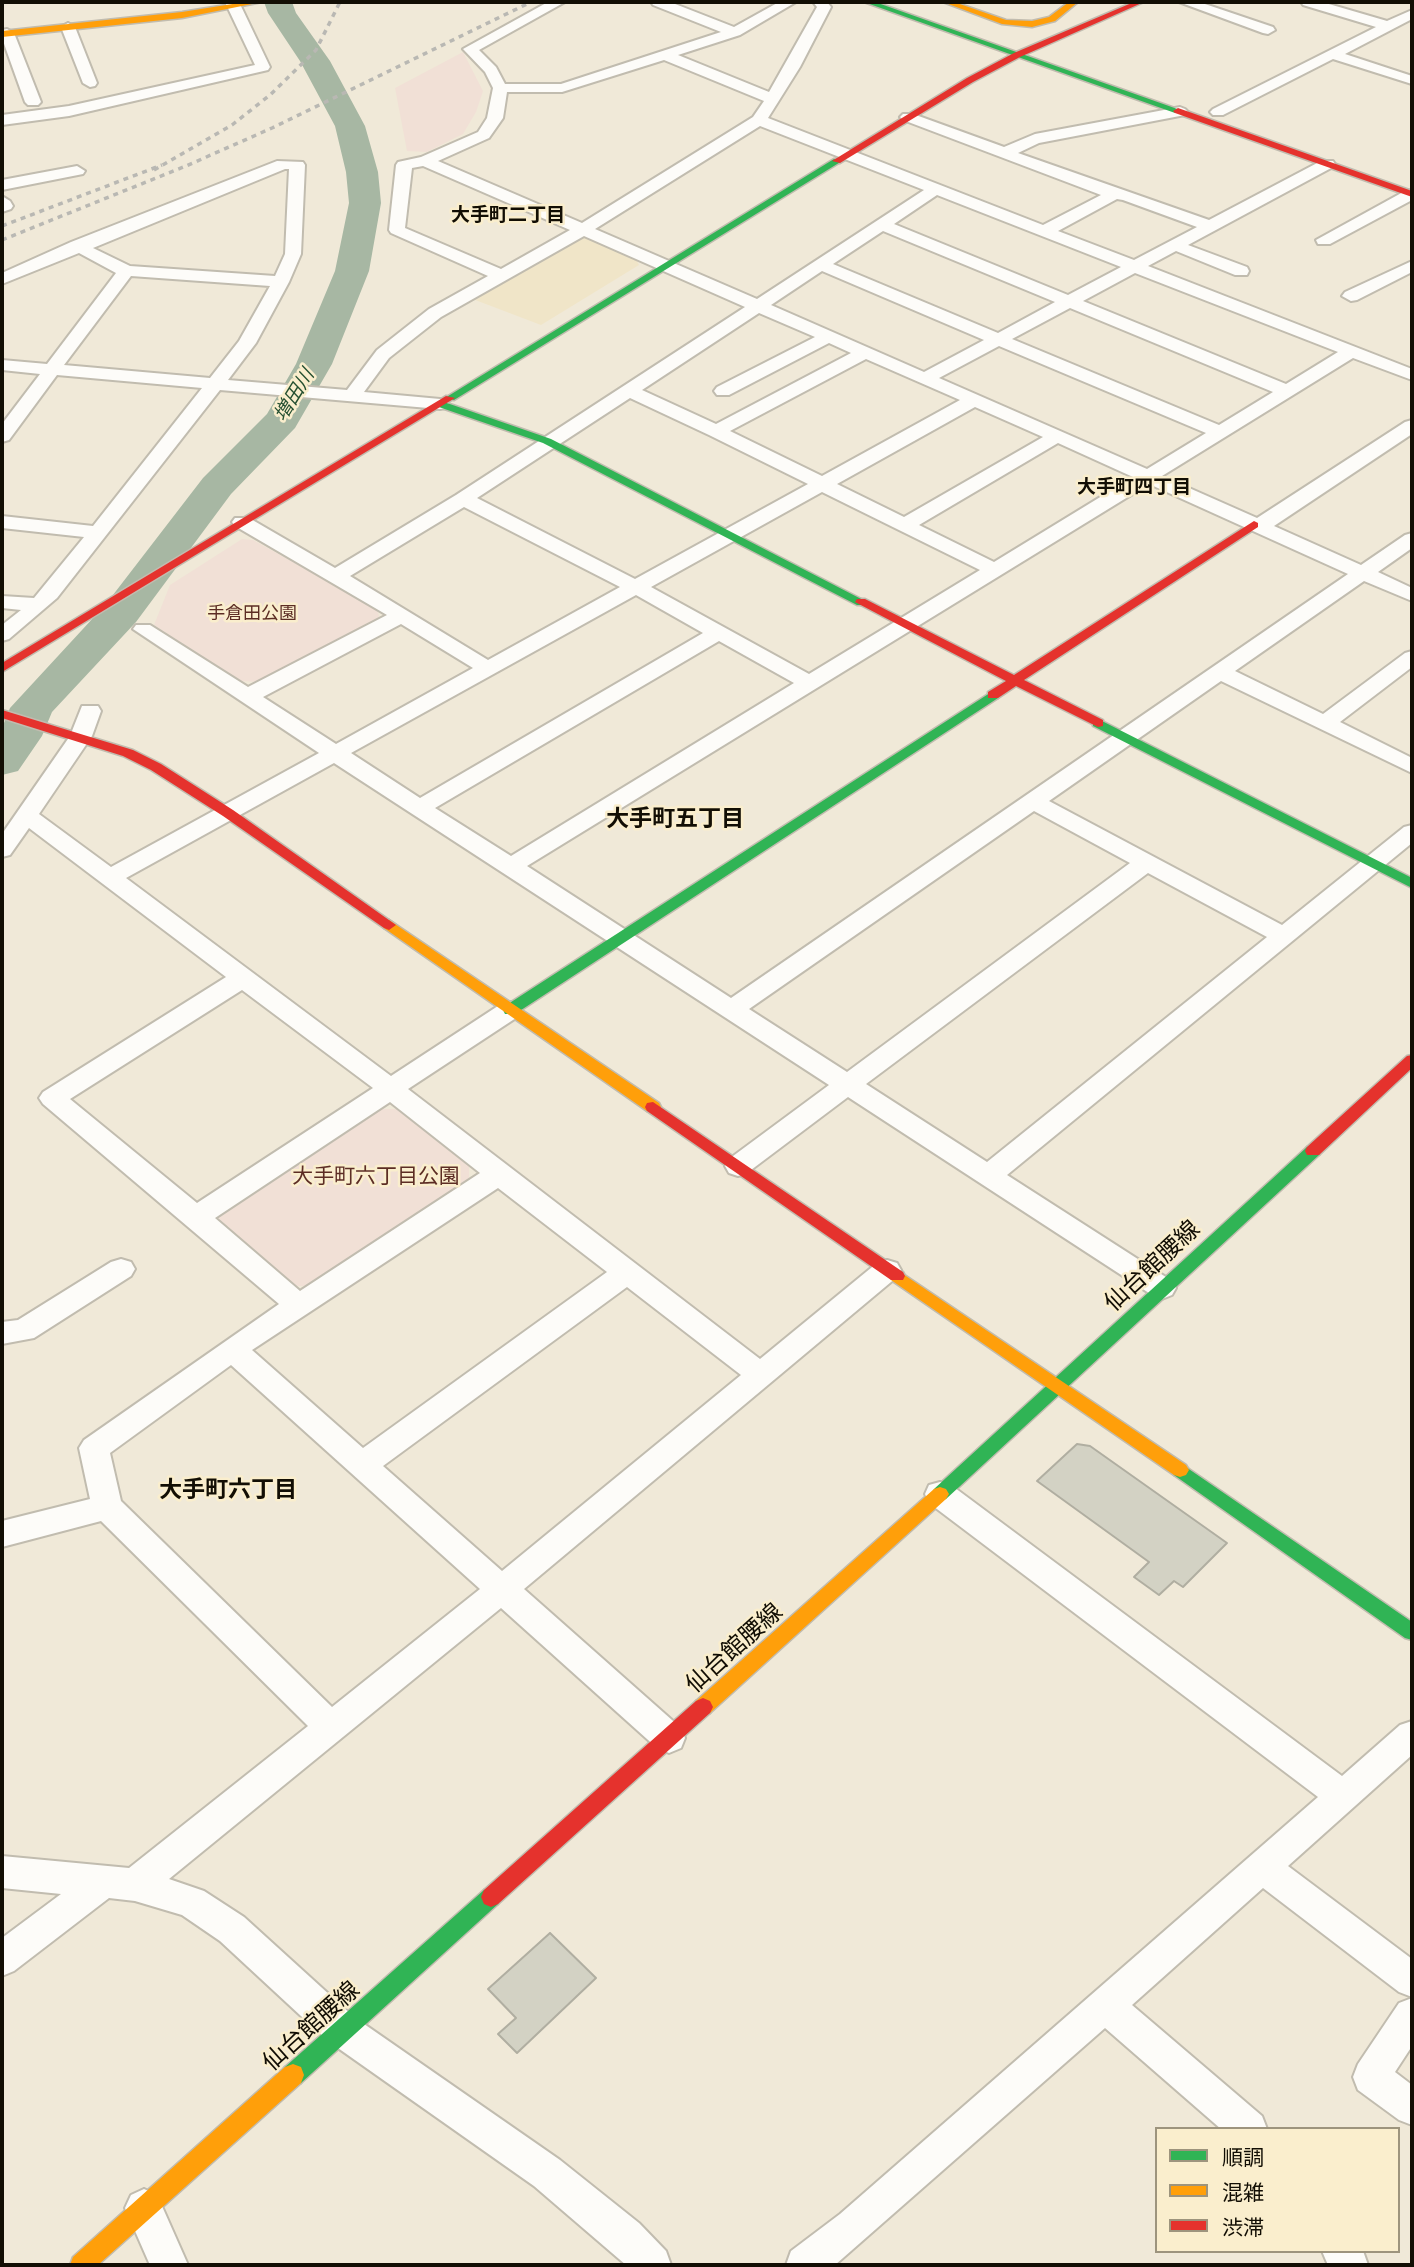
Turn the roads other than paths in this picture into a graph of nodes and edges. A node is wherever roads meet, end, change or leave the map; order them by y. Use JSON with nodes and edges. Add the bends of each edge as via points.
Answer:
{"nodes":[{"id":1,"x":258,"y":2,"type":"edge"},
{"id":2,"x":558,"y":2,"type":"edge"},
{"id":3,"x":658,"y":2,"type":"edge"},
{"id":4,"x":753,"y":2,"type":"edge"},
{"id":5,"x":789,"y":2,"type":"edge"},
{"id":6,"x":820,"y":2,"type":"edge"},
{"id":7,"x":868,"y":2,"type":"edge"},
{"id":8,"x":905,"y":2,"type":"edge"},
{"id":9,"x":1074,"y":2,"type":"edge"},
{"id":10,"x":1140,"y":2,"type":"edge"},
{"id":11,"x":1186,"y":2,"type":"edge"},
{"id":12,"x":1308,"y":2,"type":"edge"},
{"id":13,"x":957,"y":3,"type":"edge"},
{"id":14,"x":235,"y":4,"type":"edge"},
{"id":15,"x":775,"y":10,"type":"junction"},
{"id":16,"x":1412,"y":14,"type":"edge"},
{"id":17,"x":1389,"y":26,"type":"junction"},
{"id":18,"x":68,"y":27,"type":"junction"},
{"id":19,"x":1268,"y":30,"type":"dead end"},
{"id":20,"x":735,"y":32,"type":"junction"},
{"id":21,"x":5,"y":34,"type":"edge"},
{"id":22,"x":1034,"y":47,"type":"junction"},
{"id":23,"x":665,"y":55,"type":"junction"},
{"id":24,"x":1017,"y":55,"type":"junction"},
{"id":25,"x":1334,"y":55,"type":"junction"},
{"id":26,"x":1411,"y":80,"type":"edge"},
{"id":27,"x":90,"y":83,"type":"dead end"},
{"id":28,"x":500,"y":88,"type":"junction"},
{"id":29,"x":773,"y":99,"type":"junction"},
{"id":30,"x":33,"y":102,"type":"dead end"},
{"id":31,"x":1180,"y":112,"type":"junction"},
{"id":32,"x":1218,"y":112,"type":"junction"},
{"id":33,"x":908,"y":117,"type":"junction"},
{"id":34,"x":2,"y":120,"type":"edge"},
{"id":35,"x":759,"y":120,"type":"junction"},
{"id":36,"x":1004,"y":153,"type":"junction"},
{"id":37,"x":847,"y":155,"type":"junction"},
{"id":38,"x":425,"y":161,"type":"junction"},
{"id":39,"x":1327,"y":163,"type":"junction"},
{"id":40,"x":76,"y":170,"type":"dead end"},
{"id":41,"x":2,"y":185,"type":"edge"},
{"id":42,"x":936,"y":189,"type":"junction"},
{"id":43,"x":1412,"y":190,"type":"edge"},
{"id":44,"x":1114,"y":194,"type":"junction"},
{"id":45,"x":2,"y":201,"type":"edge"},
{"id":46,"x":2,"y":208,"type":"edge"},
{"id":47,"x":882,"y":225,"type":"junction"},
{"id":48,"x":1209,"y":226,"type":"junction"},
{"id":49,"x":584,"y":229,"type":"junction"},
{"id":50,"x":1045,"y":231,"type":"junction"},
{"id":51,"x":1324,"y":240,"type":"dead end"},
{"id":52,"x":1174,"y":245,"type":"junction"},
{"id":53,"x":77,"y":246,"type":"junction"},
{"id":54,"x":664,"y":265,"type":"junction"},
{"id":55,"x":821,"y":265,"type":"junction"},
{"id":56,"x":1135,"y":265,"type":"junction"},
{"id":57,"x":126,"y":271,"type":"junction"},
{"id":58,"x":1241,"y":271,"type":"dead end"},
{"id":59,"x":1407,"y":273,"type":"edge"},
{"id":60,"x":500,"y":275,"type":"junction"},
{"id":61,"x":2,"y":279,"type":"edge"},
{"id":62,"x":281,"y":282,"type":"junction"},
{"id":63,"x":1351,"y":296,"type":"dead end"},
{"id":64,"x":1069,"y":301,"type":"junction"},
{"id":65,"x":757,"y":306,"type":"junction"},
{"id":66,"x":828,"y":337,"type":"junction"},
{"id":67,"x":999,"y":338,"type":"junction"},
{"id":68,"x":1353,"y":351,"type":"junction"},
{"id":69,"x":864,"y":353,"type":"junction"},
{"id":70,"x":2,"y":365,"type":"edge"},
{"id":71,"x":52,"y":369,"type":"junction"},
{"id":72,"x":1412,"y":374,"type":"edge"},
{"id":73,"x":924,"y":379,"type":"junction"},
{"id":74,"x":218,"y":384,"type":"junction"},
{"id":75,"x":628,"y":390,"type":"junction"},
{"id":76,"x":311,"y":391,"type":"joint"},
{"id":77,"x":723,"y":391,"type":"dead end"},
{"id":78,"x":1287,"y":391,"type":"junction"},
{"id":79,"x":353,"y":394,"type":"junction"},
{"id":80,"x":971,"y":401,"type":"junction"},
{"id":81,"x":440,"y":404,"type":"junction"},
{"id":82,"x":10,"y":418,"type":"edge"},
{"id":83,"x":1412,"y":426,"type":"edge"},
{"id":84,"x":716,"y":431,"type":"junction"},
{"id":85,"x":1219,"y":432,"type":"junction"},
{"id":86,"x":2,"y":436,"type":"edge"},
{"id":87,"x":1057,"y":436,"type":"junction"},
{"id":88,"x":547,"y":441,"type":"junction"},
{"id":89,"x":1146,"y":476,"type":"junction"},
{"id":90,"x":821,"y":483,"type":"junction"},
{"id":91,"x":463,"y":499,"type":"junction"},
{"id":92,"x":2,"y":522,"type":"edge"},
{"id":93,"x":242,"y":522,"type":"junction"},
{"id":94,"x":905,"y":525,"type":"junction"},
{"id":95,"x":1254,"y":525,"type":"junction"},
{"id":96,"x":98,"y":533,"type":"junction"},
{"id":97,"x":732,"y":535,"type":"junction"},
{"id":98,"x":1412,"y":539,"type":"edge"},
{"id":99,"x":995,"y":570,"type":"junction"},
{"id":100,"x":1363,"y":573,"type":"junction"},
{"id":101,"x":336,"y":576,"type":"junction"},
{"id":102,"x":636,"y":587,"type":"junction"},
{"id":103,"x":1412,"y":595,"type":"edge"},
{"id":104,"x":2,"y":602,"type":"edge"},
{"id":105,"x":40,"y":605,"type":"junction"},
{"id":106,"x":402,"y":615,"type":"junction"},
{"id":107,"x":909,"y":624,"type":"junction"},
{"id":108,"x":143,"y":629,"type":"dead end"},
{"id":109,"x":718,"y":633,"type":"junction"},
{"id":110,"x":2,"y":635,"type":"edge"},
{"id":111,"x":1412,"y":657,"type":"edge"},
{"id":112,"x":2,"y":668,"type":"edge"},
{"id":113,"x":487,"y":668,"type":"junction"},
{"id":114,"x":1219,"y":672,"type":"junction"},
{"id":115,"x":1017,"y":681,"type":"junction"},
{"id":116,"x":811,"y":684,"type":"junction"},
{"id":117,"x":248,"y":696,"type":"junction"},
{"id":118,"x":90,"y":711,"type":"dead end"},
{"id":119,"x":2,"y":714,"type":"edge"},
{"id":120,"x":1325,"y":723,"type":"junction"},
{"id":121,"x":73,"y":734,"type":"junction"},
{"id":122,"x":1125,"y":738,"type":"junction"},
{"id":123,"x":335,"y":753,"type":"junction"},
{"id":124,"x":1412,"y":766,"type":"edge"},
{"id":125,"x":1033,"y":801,"type":"junction"},
{"id":126,"x":418,"y":808,"type":"junction"},
{"id":127,"x":228,"y":813,"type":"junction"},
{"id":128,"x":26,"y":815,"type":"junction"},
{"id":129,"x":1412,"y":832,"type":"edge"},
{"id":130,"x":2,"y":854,"type":"edge"},
{"id":131,"x":1147,"y":863,"type":"junction"},
{"id":132,"x":1373,"y":864,"type":"junction"},
{"id":133,"x":511,"y":866,"type":"junction"},
{"id":134,"x":109,"y":878,"type":"junction"},
{"id":135,"x":1412,"y":884,"type":"edge"},
{"id":136,"x":1284,"y":936,"type":"junction"},
{"id":137,"x":623,"y":937,"type":"junction"},
{"id":138,"x":243,"y":978,"type":"junction"},
{"id":139,"x":734,"y":1008,"type":"junction"},
{"id":140,"x":510,"y":1010,"type":"junction"},
{"id":141,"x":1411,"y":1063,"type":"edge"},
{"id":142,"x":849,"y":1083,"type":"junction"},
{"id":143,"x":391,"y":1088,"type":"junction"},
{"id":144,"x":738,"y":1166,"type":"junction"},
{"id":145,"x":499,"y":1174,"type":"junction"},
{"id":146,"x":989,"y":1175,"type":"junction"},
{"id":147,"x":196,"y":1217,"type":"junction"},
{"id":148,"x":121,"y":1269,"type":"dead end"},
{"id":149,"x":887,"y":1270,"type":"junction"},
{"id":150,"x":627,"y":1272,"type":"junction"},
{"id":151,"x":1162,"y":1288,"type":"junction"},
{"id":152,"x":299,"y":1306,"type":"junction"},
{"id":153,"x":2,"y":1333,"type":"edge"},
{"id":154,"x":232,"y":1349,"type":"junction"},
{"id":155,"x":760,"y":1374,"type":"junction"},
{"id":156,"x":1058,"y":1385,"type":"junction"},
{"id":157,"x":362,"y":1465,"type":"junction"},
{"id":158,"x":940,"y":1494,"type":"junction"},
{"id":159,"x":107,"y":1507,"type":"junction"},
{"id":160,"x":2,"y":1534,"type":"edge"},
{"id":161,"x":501,"y":1590,"type":"junction"},
{"id":162,"x":1412,"y":1632,"type":"edge"},
{"id":163,"x":330,"y":1727,"type":"junction"},
{"id":164,"x":1412,"y":1735,"type":"edge"},
{"id":165,"x":669,"y":1738,"type":"junction"},
{"id":166,"x":1343,"y":1796,"type":"junction"},
{"id":167,"x":1262,"y":1866,"type":"junction"},
{"id":168,"x":2,"y":1872,"type":"edge"},
{"id":169,"x":120,"y":1884,"type":"junction"},
{"id":170,"x":2,"y":1959,"type":"edge"},
{"id":171,"x":1412,"y":1980,"type":"edge"},
{"id":172,"x":1105,"y":2005,"type":"junction"},
{"id":173,"x":1412,"y":2015,"type":"edge"},
{"id":174,"x":341,"y":2029,"type":"junction"},
{"id":175,"x":1412,"y":2107,"type":"edge"},
{"id":176,"x":1247,"y":2127,"type":"edge"},
{"id":177,"x":144,"y":2208,"type":"junction"},
{"id":178,"x":81,"y":2265,"type":"edge"},
{"id":179,"x":169,"y":2265,"type":"edge"},
{"id":180,"x":652,"y":2265,"type":"edge"},
{"id":181,"x":805,"y":2265,"type":"edge"}],
"edges":[{"from":1,"to":14,"type":"street"},
{"from":2,"to":28,"type":"street","via":[[470,49],[491,70]]},
{"from":3,"to":20,"type":"street"},
{"from":4,"to":15,"type":"street"},
{"from":5,"to":15,"type":"street"},
{"from":6,"to":29,"type":"street","via":[[824,7]]},
{"from":7,"to":24,"type":"street"},
{"from":8,"to":22,"type":"street"},
{"from":9,"to":13,"type":"street","via":[[1052,19],[1032,24],[1005,22]]},
{"from":10,"to":22,"type":"street"},
{"from":11,"to":19,"type":"street"},
{"from":12,"to":17,"type":"street"},
{"from":14,"to":18,"type":"street","via":[[182,15]]},
{"from":14,"to":34,"type":"street","via":[[263,66],[69,111]]},
{"from":15,"to":20,"type":"street"},
{"from":16,"to":17,"type":"street"},
{"from":17,"to":25,"type":"street"},
{"from":18,"to":21,"type":"street"},
{"from":18,"to":27,"type":"street"},
{"from":20,"to":23,"type":"street"},
{"from":21,"to":30,"type":"street"},
{"from":22,"to":24,"type":"street"},
{"from":22,"to":32,"type":"street"},
{"from":23,"to":28,"type":"street","via":[[562,88]]},
{"from":23,"to":29,"type":"street"},
{"from":24,"to":31,"type":"street"},
{"from":24,"to":33,"type":"street"},
{"from":25,"to":26,"type":"street"},
{"from":25,"to":32,"type":"street"},
{"from":28,"to":38,"type":"street","via":[[495,118],[484,135]]},
{"from":29,"to":35,"type":"street"},
{"from":31,"to":36,"type":"street","via":[[1035,139]]},
{"from":31,"to":39,"type":"street"},
{"from":32,"to":43,"type":"street"},
{"from":33,"to":36,"type":"street"},
{"from":33,"to":37,"type":"street"},
{"from":35,"to":37,"type":"street"},
{"from":35,"to":49,"type":"street"},
{"from":36,"to":44,"type":"street"},
{"from":37,"to":42,"type":"street"},
{"from":37,"to":54,"type":"street"},
{"from":38,"to":49,"type":"street"},
{"from":38,"to":60,"type":"street","via":[[404,165],[397,230]]},
{"from":39,"to":43,"type":"street"},
{"from":39,"to":48,"type":"street"},
{"from":40,"to":41,"type":"street"},
{"from":42,"to":47,"type":"street"},
{"from":42,"to":50,"type":"street"},
{"from":43,"to":51,"type":"street"},
{"from":44,"to":48,"type":"street","via":[[1125,194]]},
{"from":44,"to":50,"type":"street"},
{"from":45,"to":46,"type":"street"},
{"from":47,"to":55,"type":"street"},
{"from":47,"to":64,"type":"street"},
{"from":48,"to":52,"type":"street"},
{"from":49,"to":54,"type":"street"},
{"from":49,"to":60,"type":"street"},
{"from":50,"to":56,"type":"street"},
{"from":52,"to":56,"type":"street"},
{"from":52,"to":58,"type":"street"},
{"from":53,"to":57,"type":"street"},
{"from":53,"to":61,"type":"street"},
{"from":53,"to":62,"type":"street","via":[[283,164],[297,165],[293,254]]},
{"from":54,"to":65,"type":"street"},
{"from":54,"to":81,"type":"street"},
{"from":55,"to":65,"type":"street"},
{"from":55,"to":67,"type":"street"},
{"from":56,"to":64,"type":"street"},
{"from":56,"to":68,"type":"street"},
{"from":57,"to":62,"type":"street"},
{"from":57,"to":71,"type":"street"},
{"from":59,"to":63,"type":"street"},
{"from":60,"to":79,"type":"street","via":[[435,313],[383,354]]},
{"from":62,"to":74,"type":"street"},
{"from":64,"to":67,"type":"street"},
{"from":64,"to":78,"type":"street"},
{"from":65,"to":66,"type":"street"},
{"from":65,"to":75,"type":"street"},
{"from":66,"to":69,"type":"street"},
{"from":66,"to":77,"type":"street"},
{"from":67,"to":73,"type":"street"},
{"from":67,"to":85,"type":"street"},
{"from":68,"to":72,"type":"street"},
{"from":68,"to":78,"type":"street"},
{"from":69,"to":73,"type":"street"},
{"from":69,"to":84,"type":"street"},
{"from":70,"to":71,"type":"street"},
{"from":71,"to":74,"type":"street"},
{"from":71,"to":82,"type":"street"},
{"from":73,"to":80,"type":"street"},
{"from":74,"to":76,"type":"street"},
{"from":74,"to":96,"type":"street"},
{"from":75,"to":84,"type":"street"},
{"from":75,"to":88,"type":"street"},
{"from":76,"to":79,"type":"street"},
{"from":78,"to":85,"type":"street"},
{"from":79,"to":81,"type":"street"},
{"from":80,"to":87,"type":"street"},
{"from":80,"to":90,"type":"street"},
{"from":81,"to":88,"type":"street"},
{"from":81,"to":93,"type":"street"},
{"from":82,"to":86,"type":"street"},
{"from":83,"to":95,"type":"street","via":[[1267,522]]},
{"from":84,"to":90,"type":"street"},
{"from":85,"to":89,"type":"street"},
{"from":87,"to":89,"type":"street"},
{"from":87,"to":94,"type":"street"},
{"from":88,"to":91,"type":"street"},
{"from":88,"to":97,"type":"street"},
{"from":89,"to":95,"type":"street"},
{"from":89,"to":99,"type":"street"},
{"from":90,"to":94,"type":"street"},
{"from":90,"to":97,"type":"street"},
{"from":91,"to":101,"type":"street"},
{"from":91,"to":102,"type":"street"},
{"from":92,"to":96,"type":"street"},
{"from":93,"to":101,"type":"street"},
{"from":93,"to":112,"type":"street"},
{"from":94,"to":99,"type":"street"},
{"from":95,"to":100,"type":"street"},
{"from":95,"to":115,"type":"street"},
{"from":96,"to":105,"type":"street"},
{"from":97,"to":102,"type":"street"},
{"from":97,"to":107,"type":"street"},
{"from":98,"to":100,"type":"street"},
{"from":99,"to":107,"type":"street"},
{"from":100,"to":103,"type":"street"},
{"from":100,"to":114,"type":"street"},
{"from":101,"to":106,"type":"street"},
{"from":102,"to":109,"type":"street"},
{"from":102,"to":113,"type":"street"},
{"from":104,"to":105,"type":"street"},
{"from":105,"to":110,"type":"street"},
{"from":106,"to":113,"type":"street"},
{"from":106,"to":117,"type":"street"},
{"from":107,"to":115,"type":"street"},
{"from":107,"to":116,"type":"street"},
{"from":108,"to":117,"type":"street"},
{"from":109,"to":116,"type":"street"},
{"from":109,"to":126,"type":"street"},
{"from":111,"to":120,"type":"street"},
{"from":113,"to":123,"type":"street"},
{"from":114,"to":120,"type":"street"},
{"from":114,"to":122,"type":"street"},
{"from":115,"to":122,"type":"street"},
{"from":115,"to":137,"type":"street"},
{"from":116,"to":133,"type":"street"},
{"from":117,"to":123,"type":"street"},
{"from":118,"to":121,"type":"street"},
{"from":119,"to":121,"type":"street"},
{"from":120,"to":124,"type":"street"},
{"from":121,"to":127,"type":"street","via":[[156,767]]},
{"from":121,"to":128,"type":"street"},
{"from":122,"to":125,"type":"street"},
{"from":122,"to":132,"type":"street"},
{"from":123,"to":126,"type":"street"},
{"from":123,"to":127,"type":"street"},
{"from":125,"to":131,"type":"street"},
{"from":125,"to":139,"type":"street"},
{"from":126,"to":133,"type":"street"},
{"from":127,"to":134,"type":"street"},
{"from":127,"to":140,"type":"street"},
{"from":128,"to":130,"type":"street"},
{"from":128,"to":134,"type":"street"},
{"from":129,"to":132,"type":"street"},
{"from":131,"to":136,"type":"street"},
{"from":131,"to":142,"type":"street"},
{"from":132,"to":135,"type":"street"},
{"from":132,"to":136,"type":"street"},
{"from":133,"to":137,"type":"street"},
{"from":134,"to":138,"type":"street"},
{"from":136,"to":146,"type":"street"},
{"from":137,"to":139,"type":"street"},
{"from":137,"to":140,"type":"street"},
{"from":138,"to":143,"type":"street"},
{"from":138,"to":147,"type":"street","via":[[52,1098]]},
{"from":139,"to":142,"type":"street"},
{"from":140,"to":143,"type":"street"},
{"from":140,"to":144,"type":"street"},
{"from":141,"to":151,"type":"street","name":"仙台館腰線"},
{"from":142,"to":144,"type":"street"},
{"from":142,"to":146,"type":"street"},
{"from":143,"to":145,"type":"street"},
{"from":143,"to":147,"type":"street"},
{"from":144,"to":149,"type":"street"},
{"from":145,"to":150,"type":"street"},
{"from":145,"to":152,"type":"street"},
{"from":146,"to":151,"type":"street"},
{"from":147,"to":152,"type":"street"},
{"from":148,"to":153,"type":"street","via":[[24,1330]]},
{"from":149,"to":155,"type":"street"},
{"from":149,"to":156,"type":"street"},
{"from":150,"to":155,"type":"street"},
{"from":150,"to":157,"type":"street"},
{"from":151,"to":156,"type":"street","name":"仙台館腰線"},
{"from":152,"to":154,"type":"street"},
{"from":154,"to":157,"type":"street"},
{"from":154,"to":159,"type":"street","via":[[94,1448]]},
{"from":155,"to":161,"type":"street"},
{"from":156,"to":158,"type":"street","name":"仙台館腰線"},
{"from":156,"to":162,"type":"street"},
{"from":157,"to":161,"type":"street"},
{"from":158,"to":165,"type":"street","name":"仙台館腰線"},
{"from":158,"to":166,"type":"street"},
{"from":159,"to":160,"type":"street"},
{"from":159,"to":163,"type":"street"},
{"from":161,"to":163,"type":"street"},
{"from":161,"to":165,"type":"street"},
{"from":163,"to":169,"type":"street"},
{"from":164,"to":166,"type":"street"},
{"from":165,"to":174,"type":"street","name":"仙台館腰線"},
{"from":166,"to":167,"type":"street"},
{"from":167,"to":171,"type":"street"},
{"from":167,"to":172,"type":"street"},
{"from":168,"to":169,"type":"street"},
{"from":169,"to":170,"type":"street"},
{"from":169,"to":174,"type":"street","via":[[191,1902],[232,1929]]},
{"from":172,"to":176,"type":"street"},
{"from":172,"to":181,"type":"street"},
{"from":173,"to":175,"type":"street","via":[[1371,2077]]},
{"from":174,"to":177,"type":"street","name":"仙台館腰線"},
{"from":174,"to":180,"type":"street","via":[[547,2173]]},
{"from":177,"to":178,"type":"street","name":"仙台館腰線"},
{"from":177,"to":179,"type":"street"}]}
